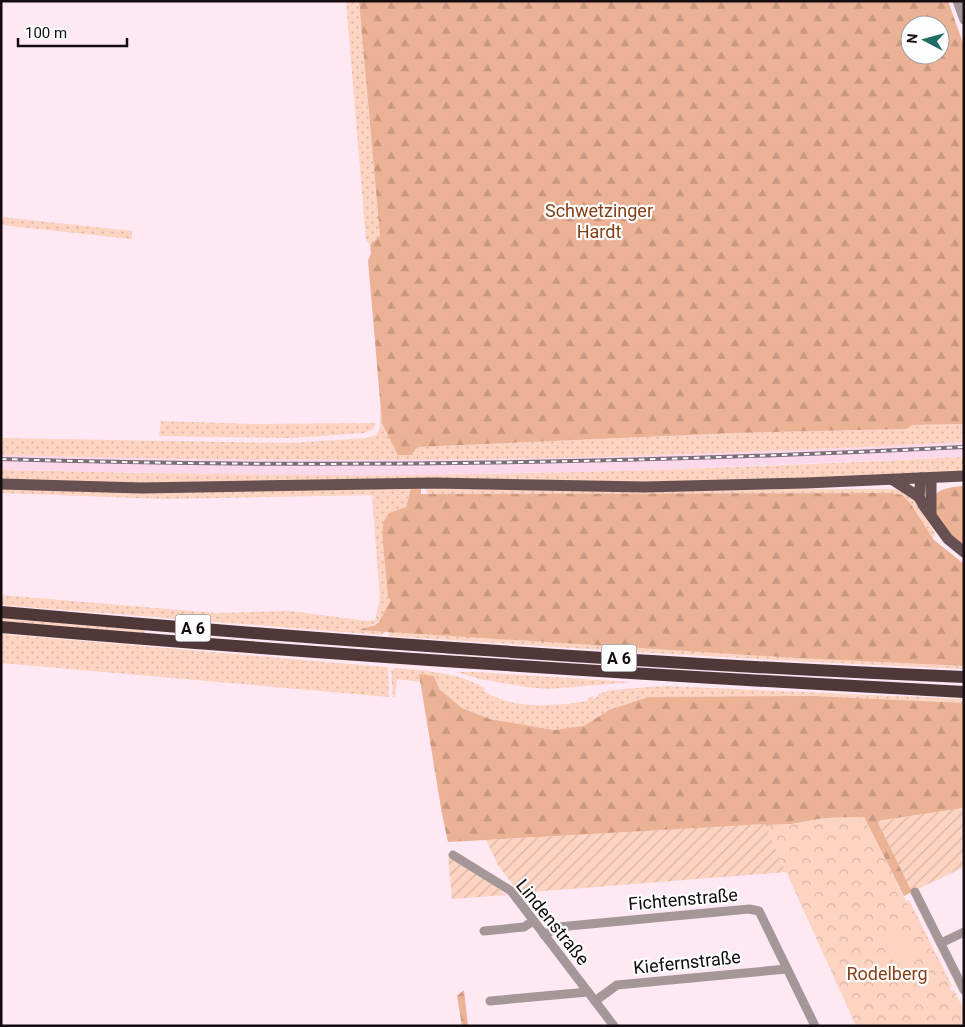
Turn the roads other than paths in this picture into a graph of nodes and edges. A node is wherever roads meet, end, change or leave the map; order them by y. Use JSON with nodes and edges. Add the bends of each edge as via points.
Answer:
{"nodes":[{"id":1,"x":957,"y":1,"type":"edge"},
{"id":2,"x":964,"y":20,"type":"edge"},
{"id":3,"x":964,"y":476,"type":"edge"},
{"id":4,"x":926,"y":478,"type":"junction"},
{"id":5,"x":893,"y":480,"type":"junction"},
{"id":6,"x":1,"y":484,"type":"edge"},
{"id":7,"x":919,"y":497,"type":"junction"},
{"id":8,"x":931,"y":515,"type":"junction"},
{"id":9,"x":964,"y":552,"type":"edge"},
{"id":10,"x":1,"y":612,"type":"edge"},
{"id":11,"x":1,"y":627,"type":"edge"},
{"id":12,"x":964,"y":677,"type":"edge"},
{"id":13,"x":964,"y":692,"type":"edge"},
{"id":14,"x":452,"y":855,"type":"dead end"},
{"id":15,"x":915,"y":892,"type":"dead end"},
{"id":16,"x":534,"y":921,"type":"junction"},
{"id":17,"x":484,"y":931,"type":"dead end"},
{"id":18,"x":964,"y":932,"type":"edge"},
{"id":19,"x":544,"y":935,"type":"junction"},
{"id":20,"x":941,"y":943,"type":"junction"},
{"id":21,"x":787,"y":969,"type":"junction"},
{"id":22,"x":964,"y":990,"type":"edge"},
{"id":23,"x":588,"y":992,"type":"junction"},
{"id":24,"x":490,"y":1001,"type":"dead end"},
{"id":25,"x":595,"y":1001,"type":"junction"},
{"id":26,"x":614,"y":1026,"type":"edge"},
{"id":27,"x":815,"y":1026,"type":"edge"}],
"edges":[{"from":1,"to":2,"type":"street"},
{"from":3,"to":4,"type":"main road"},
{"from":4,"to":5,"type":"main road"},
{"from":4,"to":7,"type":"main road"},
{"from":4,"to":8,"type":"main road"},
{"from":5,"to":6,"type":"main road","via":[[645,487],[433,483],[142,488]]},
{"from":5,"to":7,"type":"main road"},
{"from":7,"to":8,"type":"main road"},
{"from":8,"to":9,"type":"main road","via":[[948,539]]},
{"from":10,"to":12,"type":"highway","number":"A 6","via":[[387,644]]},
{"from":11,"to":13,"type":"highway","number":"A 6","via":[[389,658]]},
{"from":14,"to":16,"type":"street","name":"Lindenstraße","via":[[511,891]]},
{"from":15,"to":20,"type":"street"},
{"from":16,"to":17,"type":"street","via":[[524,926]]},
{"from":16,"to":19,"type":"street","name":"Lindenstraße"},
{"from":18,"to":20,"type":"street"},
{"from":19,"to":21,"type":"street","name":"Fichtenstraße","via":[[558,927],[749,909],[759,911]]},
{"from":19,"to":23,"type":"street","name":"Lindenstraße"},
{"from":20,"to":22,"type":"street"},
{"from":21,"to":25,"type":"street","name":"Kiefernstraße","via":[[617,985]]},
{"from":21,"to":27,"type":"street","name":"Fichtenstraße"},
{"from":23,"to":24,"type":"street"},
{"from":23,"to":25,"type":"street","name":"Lindenstraße"},
{"from":25,"to":26,"type":"street","name":"Lindenstraße"}]}
